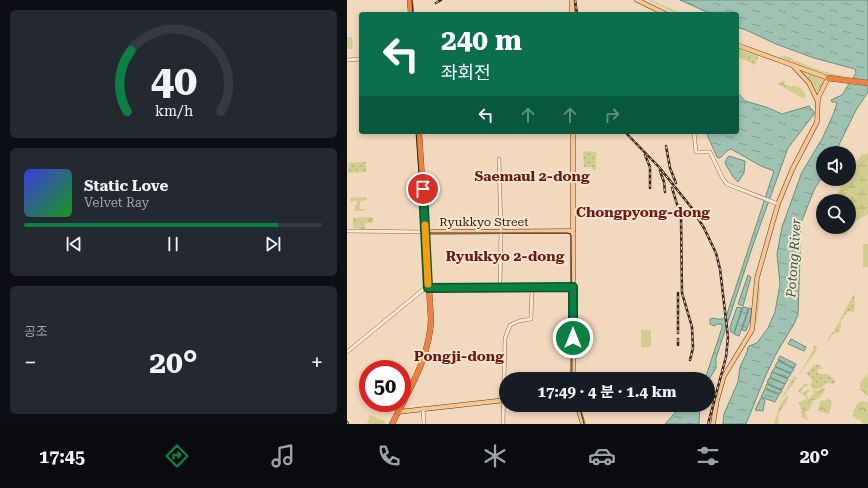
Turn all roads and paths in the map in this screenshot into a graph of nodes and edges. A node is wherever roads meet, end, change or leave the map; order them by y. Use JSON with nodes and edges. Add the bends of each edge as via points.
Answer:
{"nodes":[{"id":1,"x":410,"y":0,"type":"edge"},
{"id":2,"x":572,"y":0,"type":"edge"},
{"id":3,"x":637,"y":0,"type":"edge"},
{"id":4,"x":411,"y":12,"type":"edge"},
{"id":5,"x":572,"y":12,"type":"edge"},
{"id":6,"x":662,"y":12,"type":"edge"},
{"id":7,"x":739,"y":46,"type":"edge"},
{"id":8,"x":359,"y":59,"type":"edge"},
{"id":9,"x":347,"y":60,"type":"edge"},
{"id":10,"x":790,"y":64,"type":"junction"},
{"id":11,"x":828,"y":78,"type":"junction"},
{"id":12,"x":868,"y":83,"type":"edge"},
{"id":13,"x":817,"y":103,"type":"junction"},
{"id":14,"x":419,"y":134,"type":"edge"},
{"id":15,"x":573,"y":134,"type":"edge"},
{"id":16,"x":694,"y":134,"type":"edge"},
{"id":17,"x":499,"y":159,"type":"dead end"},
{"id":18,"x":778,"y":204,"type":"junction"},
{"id":19,"x":347,"y":231,"type":"edge"},
{"id":20,"x":573,"y":231,"type":"junction"},
{"id":21,"x":426,"y":232,"type":"junction"},
{"id":22,"x":501,"y":232,"type":"junction"},
{"id":23,"x":500,"y":287,"type":"junction"},
{"id":24,"x":532,"y":287,"type":"junction"},
{"id":25,"x":573,"y":287,"type":"junction"},
{"id":26,"x":428,"y":288,"type":"junction"},
{"id":27,"x":347,"y":352,"type":"edge"},
{"id":28,"x":505,"y":372,"type":"edge"},
{"id":29,"x":573,"y":372,"type":"edge"},
{"id":30,"x":411,"y":384,"type":"edge"},
{"id":31,"x":499,"y":401,"type":"edge"},
{"id":32,"x":423,"y":409,"type":"junction"},
{"id":33,"x":411,"y":410,"type":"edge"},
{"id":34,"x":398,"y":412,"type":"edge"},
{"id":35,"x":504,"y":412,"type":"edge"},
{"id":36,"x":579,"y":412,"type":"edge"},
{"id":37,"x":392,"y":424,"type":"edge"},
{"id":38,"x":424,"y":424,"type":"edge"},
{"id":39,"x":503,"y":424,"type":"edge"},
{"id":40,"x":583,"y":424,"type":"edge"},
{"id":41,"x":713,"y":424,"type":"edge"}],
"edges":[{"from":1,"to":4,"type":"highway"},
{"from":2,"to":5,"type":"main road"},
{"from":3,"to":6,"type":"main road"},
{"from":7,"to":10,"type":"main road"},
{"from":8,"to":9,"type":"street"},
{"from":10,"to":11,"type":"main road"},
{"from":10,"to":13,"type":"main road","via":[[809,83]]},
{"from":11,"to":12,"type":"highway"},
{"from":11,"to":13,"type":"main road"},
{"from":13,"to":18,"type":"main road","via":[[817,122]]},
{"from":14,"to":21,"type":"highway"},
{"from":15,"to":20,"type":"main road"},
{"from":16,"to":18,"type":"street","via":[[696,152],[710,152],[727,184]]},
{"from":17,"to":22,"type":"street"},
{"from":18,"to":41,"type":"main road","via":[[757,278],[752,330],[724,376]]},
{"from":19,"to":21,"type":"street","name":"Ryukkyo Street"},
{"from":20,"to":22,"type":"main road","name":"Ryukkyo Street"},
{"from":20,"to":25,"type":"main road"},
{"from":21,"to":22,"type":"main road","name":"Ryukkyo Street"},
{"from":21,"to":26,"type":"highway"},
{"from":22,"to":23,"type":"street"},
{"from":23,"to":24,"type":"street"},
{"from":23,"to":26,"type":"street"},
{"from":24,"to":25,"type":"street"},
{"from":24,"to":28,"type":"street","via":[[531,319],[510,325],[505,338]]},
{"from":25,"to":29,"type":"main road"},
{"from":26,"to":27,"type":"street","via":[[422,290]]},
{"from":26,"to":30,"type":"highway","via":[[431,319],[427,350]]},
{"from":31,"to":32,"type":"main road"},
{"from":32,"to":33,"type":"main road"},
{"from":32,"to":38,"type":"street"},
{"from":34,"to":37,"type":"highway"},
{"from":35,"to":39,"type":"street"},
{"from":36,"to":40,"type":"main road"}]}
